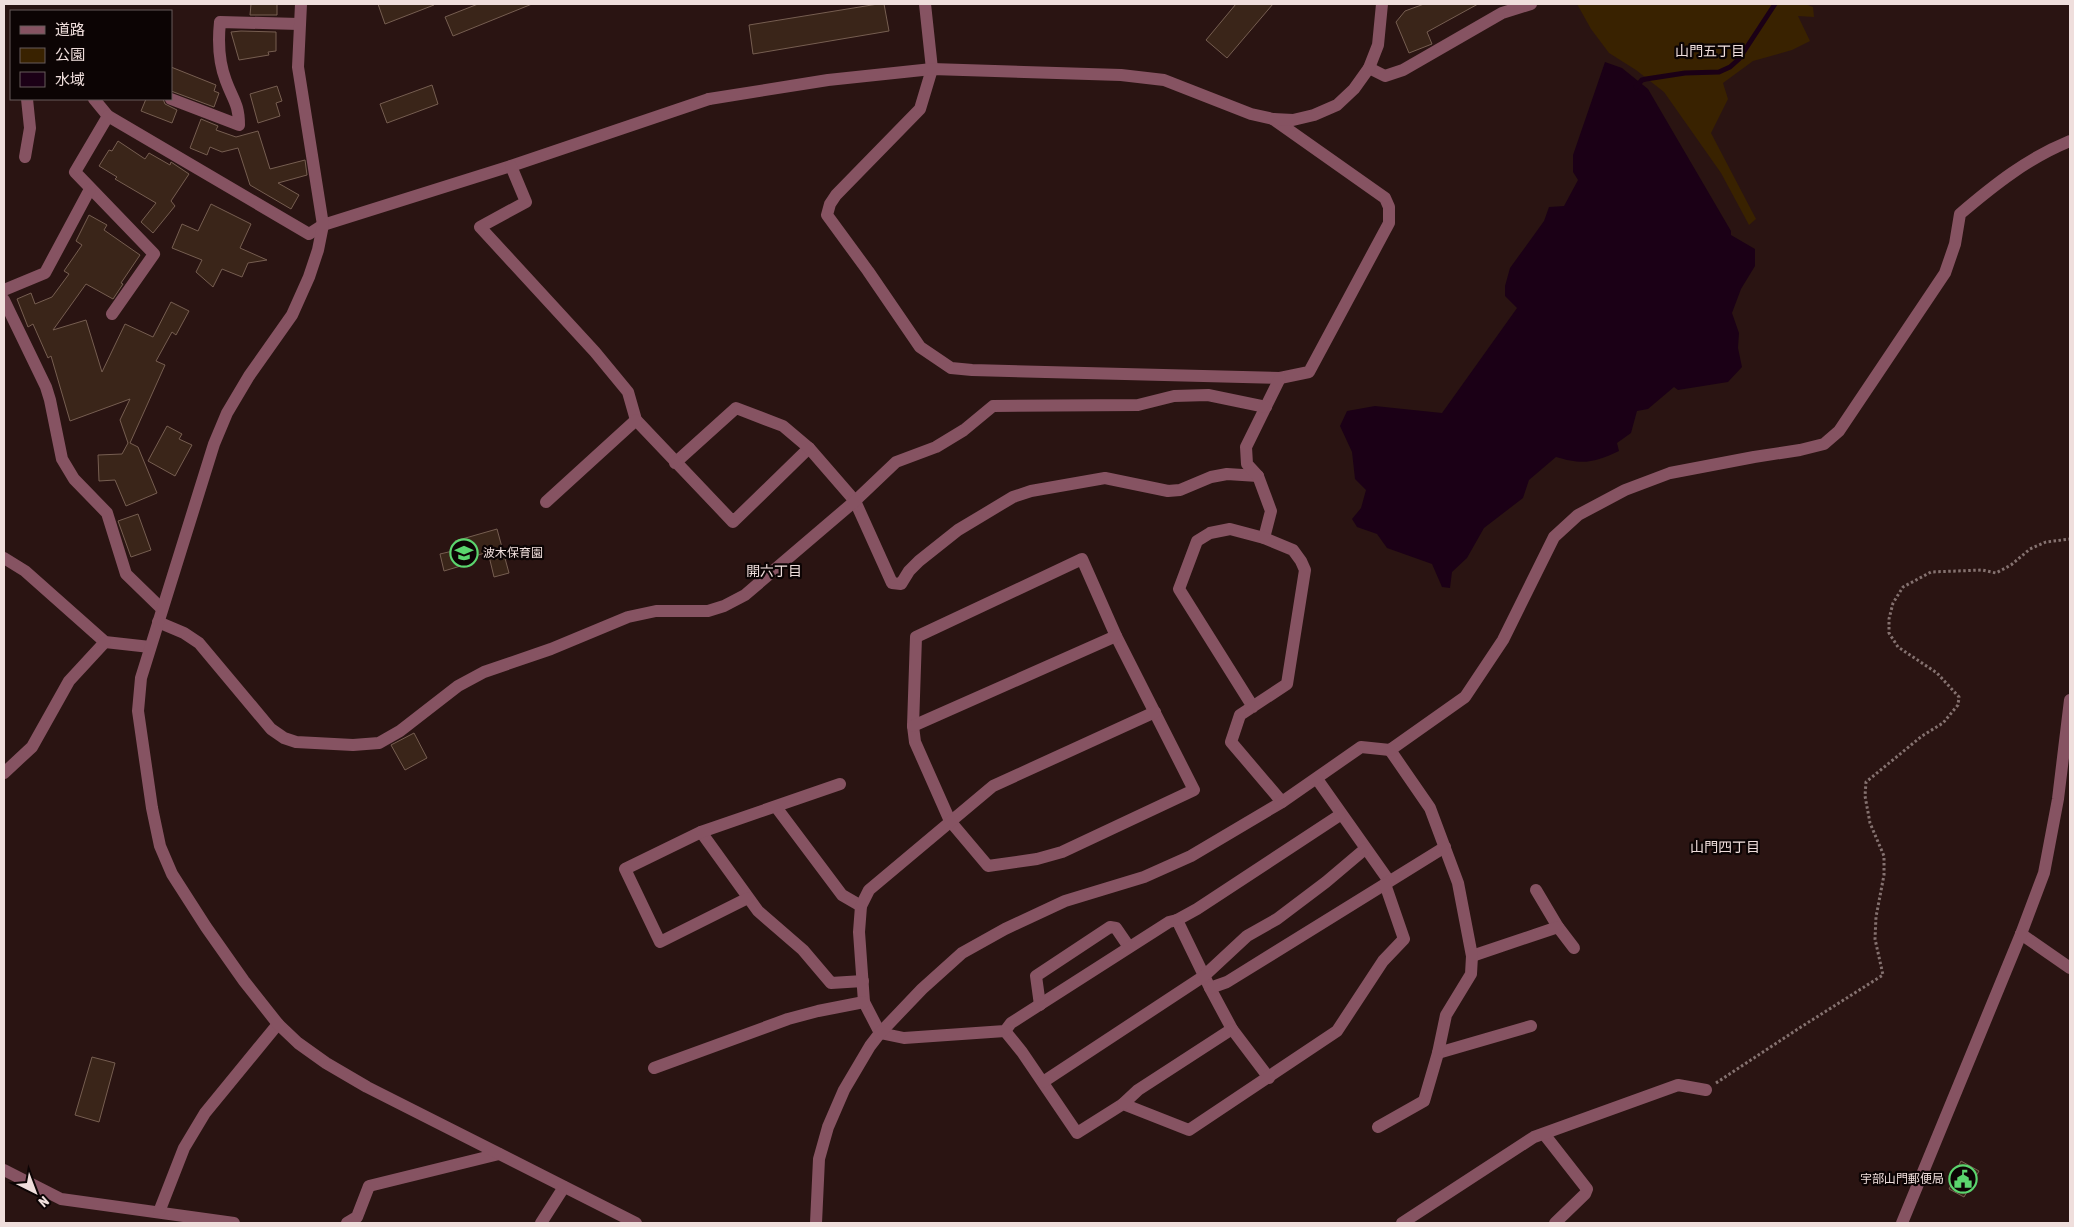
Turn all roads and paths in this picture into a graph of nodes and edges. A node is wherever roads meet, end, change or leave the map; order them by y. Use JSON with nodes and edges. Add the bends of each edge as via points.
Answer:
{"nodes":[{"id":1,"x":301,"y":4,"type":"edge"},
{"id":2,"x":925,"y":4,"type":"edge"},
{"id":3,"x":1382,"y":4,"type":"edge"},
{"id":4,"x":1531,"y":4,"type":"edge"},
{"id":5,"x":299,"y":24,"type":"junction"},
{"id":6,"x":1369,"y":68,"type":"junction"},
{"id":7,"x":932,"y":69,"type":"junction"},
{"id":8,"x":172,"y":99,"type":"edge"},
{"id":9,"x":27,"y":100,"type":"edge"},
{"id":10,"x":95,"y":100,"type":"edge"},
{"id":11,"x":108,"y":116,"type":"junction"},
{"id":12,"x":1273,"y":119,"type":"junction"},
{"id":13,"x":2070,"y":141,"type":"edge"},
{"id":14,"x":25,"y":158,"type":"dead end"},
{"id":15,"x":511,"y":166,"type":"junction"},
{"id":16,"x":90,"y":188,"type":"junction"},
{"id":17,"x":323,"y":225,"type":"junction"},
{"id":18,"x":4,"y":290,"type":"edge"},
{"id":19,"x":4,"y":300,"type":"edge"},
{"id":20,"x":112,"y":314,"type":"dead end"},
{"id":21,"x":1280,"y":378,"type":"junction"},
{"id":22,"x":1266,"y":406,"type":"junction"},
{"id":23,"x":636,"y":420,"type":"junction"},
{"id":24,"x":809,"y":448,"type":"junction"},
{"id":25,"x":675,"y":463,"type":"junction"},
{"id":26,"x":1258,"y":476,"type":"junction"},
{"id":27,"x":855,"y":501,"type":"junction"},
{"id":28,"x":546,"y":502,"type":"dead end"},
{"id":29,"x":1264,"y":538,"type":"junction"},
{"id":30,"x":2070,"y":539,"type":"edge"},
{"id":31,"x":4,"y":558,"type":"edge"},
{"id":32,"x":162,"y":609,"type":"junction"},
{"id":33,"x":158,"y":622,"type":"junction"},
{"id":34,"x":1116,"y":636,"type":"junction"},
{"id":35,"x":105,"y":642,"type":"junction"},
{"id":36,"x":150,"y":647,"type":"junction"},
{"id":37,"x":2070,"y":700,"type":"edge"},
{"id":38,"x":1253,"y":707,"type":"junction"},
{"id":39,"x":1155,"y":712,"type":"junction"},
{"id":40,"x":913,"y":726,"type":"junction"},
{"id":41,"x":1390,"y":750,"type":"junction"},
{"id":42,"x":4,"y":773,"type":"edge"},
{"id":43,"x":1317,"y":780,"type":"junction"},
{"id":44,"x":840,"y":784,"type":"dead end"},
{"id":45,"x":1282,"y":802,"type":"junction"},
{"id":46,"x":776,"y":807,"type":"junction"},
{"id":47,"x":1340,"y":815,"type":"junction"},
{"id":48,"x":950,"y":821,"type":"junction"},
{"id":49,"x":701,"y":832,"type":"junction"},
{"id":50,"x":1445,"y":847,"type":"junction"},
{"id":51,"x":1365,"y":848,"type":"junction"},
{"id":52,"x":1387,"y":882,"type":"junction"},
{"id":53,"x":1536,"y":890,"type":"dead end"},
{"id":54,"x":748,"y":898,"type":"junction"},
{"id":55,"x":861,"y":906,"type":"junction"},
{"id":56,"x":1177,"y":920,"type":"junction"},
{"id":57,"x":1558,"y":927,"type":"junction"},
{"id":58,"x":2021,"y":934,"type":"junction"},
{"id":59,"x":1129,"y":947,"type":"junction"},
{"id":60,"x":1574,"y":948,"type":"dead end"},
{"id":61,"x":1472,"y":956,"type":"junction"},
{"id":62,"x":2070,"y":968,"type":"edge"},
{"id":63,"x":1204,"y":976,"type":"junction"},
{"id":64,"x":863,"y":981,"type":"junction"},
{"id":65,"x":1210,"y":988,"type":"junction"},
{"id":66,"x":864,"y":1002,"type":"junction"},
{"id":67,"x":1040,"y":1005,"type":"junction"},
{"id":68,"x":278,"y":1024,"type":"junction"},
{"id":69,"x":1531,"y":1026,"type":"dead end"},
{"id":70,"x":1232,"y":1029,"type":"junction"},
{"id":71,"x":1005,"y":1031,"type":"junction"},
{"id":72,"x":880,"y":1033,"type":"junction"},
{"id":73,"x":1438,"y":1053,"type":"junction"},
{"id":74,"x":654,"y":1068,"type":"dead end"},
{"id":75,"x":1268,"y":1078,"type":"junction"},
{"id":76,"x":1043,"y":1082,"type":"junction"},
{"id":77,"x":1706,"y":1090,"type":"joint"},
{"id":78,"x":1123,"y":1104,"type":"junction"},
{"id":79,"x":1378,"y":1126,"type":"dead end"},
{"id":80,"x":1544,"y":1134,"type":"junction"},
{"id":81,"x":499,"y":1154,"type":"junction"},
{"id":82,"x":4,"y":1170,"type":"edge"},
{"id":83,"x":564,"y":1186,"type":"junction"},
{"id":84,"x":159,"y":1212,"type":"junction"},
{"id":85,"x":234,"y":1223,"type":"edge"},
{"id":86,"x":347,"y":1223,"type":"edge"},
{"id":87,"x":541,"y":1223,"type":"edge"},
{"id":88,"x":636,"y":1223,"type":"edge"},
{"id":89,"x":816,"y":1223,"type":"edge"},
{"id":90,"x":1402,"y":1223,"type":"edge"},
{"id":91,"x":1555,"y":1223,"type":"edge"},
{"id":92,"x":1902,"y":1223,"type":"edge"}],
"edges":[{"from":1,"to":5,"type":"street"},
{"from":2,"to":7,"type":"street"},
{"from":3,"to":6,"type":"street","via":[[1378,45]]},
{"from":4,"to":6,"type":"street","via":[[1502,13],[1403,70],[1385,76]]},
{"from":5,"to":8,"type":"street","via":[[220,22],[221,59],[239,112],[239,126]]},
{"from":5,"to":17,"type":"street","via":[[298,67]]},
{"from":6,"to":12,"type":"street","via":[[1354,89],[1337,104],[1293,120]]},
{"from":7,"to":12,"type":"street","via":[[1121,74],[1164,80],[1251,114]]},
{"from":7,"to":15,"type":"street","via":[[828,80],[709,99]]},
{"from":7,"to":21,"type":"street","via":[[920,109],[836,195],[827,215],[920,347],[952,368],[972,370]]},
{"from":9,"to":14,"type":"street","via":[[30,128]]},
{"from":10,"to":11,"type":"street"},
{"from":11,"to":16,"type":"street","via":[[75,172]]},
{"from":11,"to":17,"type":"street","via":[[309,234]]},
{"from":12,"to":21,"type":"street","via":[[1385,198],[1390,207],[1389,223],[1309,372]]},
{"from":13,"to":41,"type":"street","via":[[2004,177],[1960,214],[1955,244],[1945,273],[1839,430],[1824,444],[1670,473],[1625,490],[1578,515],[1554,537],[1503,640],[1465,697]]},
{"from":15,"to":17,"type":"street"},
{"from":15,"to":23,"type":"street","via":[[526,202],[480,226],[628,392]]},
{"from":16,"to":18,"type":"street","via":[[45,273]]},
{"from":16,"to":20,"type":"street","via":[[154,254]]},
{"from":17,"to":32,"type":"street","via":[[309,277],[292,315],[249,376],[227,413],[214,444]]},
{"from":19,"to":32,"type":"street","via":[[46,387],[62,459],[74,479],[107,513],[126,574]]},
{"from":21,"to":22,"type":"street"},
{"from":22,"to":26,"type":"street","via":[[1246,447],[1246,464]]},
{"from":22,"to":27,"type":"street","via":[[1208,395],[1174,396],[1138,405],[993,406],[964,430],[936,447],[896,462]]},
{"from":23,"to":25,"type":"street"},
{"from":23,"to":28,"type":"street"},
{"from":24,"to":25,"type":"street","via":[[783,426],[736,408]]},
{"from":24,"to":25,"type":"street","via":[[733,522]]},
{"from":24,"to":27,"type":"street"},
{"from":26,"to":27,"type":"street","via":[[1227,474],[1168,492],[1105,478],[1030,491],[958,530],[919,561],[901,584],[892,584]]},
{"from":26,"to":29,"type":"street","via":[[1271,511]]},
{"from":27,"to":33,"type":"street","via":[[745,595],[724,606],[708,611],[656,611],[628,617],[484,672],[458,686],[400,731],[379,743],[313,744],[284,738],[271,729],[199,643]]},
{"from":29,"to":38,"type":"street","via":[[1293,550],[1305,570],[1287,684]]},
{"from":29,"to":38,"type":"street","via":[[1230,529],[1210,533],[1197,541],[1179,589]]},
{"from":30,"to":77,"type":"path","via":[[2046,542],[2030,549],[1996,573],[1982,570],[1931,572],[1903,587],[1893,603],[1889,633],[1898,646],[1937,673],[1959,697],[1958,705],[1943,723],[1866,782],[1870,823],[1884,856],[1874,939],[1883,975]]},
{"from":31,"to":35,"type":"street","via":[[25,571]]},
{"from":32,"to":33,"type":"street"},
{"from":33,"to":36,"type":"street"},
{"from":34,"to":39,"type":"street"},
{"from":34,"to":40,"type":"street"},
{"from":34,"to":40,"type":"street","via":[[1082,559],[916,637]]},
{"from":35,"to":36,"type":"street"},
{"from":35,"to":42,"type":"street","via":[[69,681],[32,747]]},
{"from":36,"to":68,"type":"street","via":[[141,678],[138,711],[160,846],[172,874],[206,928]]},
{"from":37,"to":58,"type":"street","via":[[2058,799],[2044,873]]},
{"from":38,"to":45,"type":"street","via":[[1240,716],[1231,742]]},
{"from":39,"to":48,"type":"street","via":[[993,786]]},
{"from":39,"to":48,"type":"street","via":[[1194,790],[1062,852],[988,866]]},
{"from":40,"to":48,"type":"street","via":[[915,742]]},
{"from":41,"to":43,"type":"street","via":[[1361,747]]},
{"from":41,"to":50,"type":"street","via":[[1430,808]]},
{"from":43,"to":45,"type":"street"},
{"from":43,"to":47,"type":"street"},
{"from":44,"to":46,"type":"street"},
{"from":45,"to":72,"type":"street","via":[[1191,856],[1144,876],[1065,902],[962,953]]},
{"from":46,"to":49,"type":"street"},
{"from":46,"to":55,"type":"street","via":[[842,895]]},
{"from":47,"to":51,"type":"street"},
{"from":47,"to":56,"type":"street"},
{"from":48,"to":55,"type":"street","via":[[880,879],[869,890]]},
{"from":49,"to":54,"type":"street"},
{"from":49,"to":54,"type":"street","via":[[625,869],[660,942]]},
{"from":50,"to":52,"type":"street"},
{"from":50,"to":61,"type":"street","via":[[1458,883]]},
{"from":51,"to":52,"type":"street"},
{"from":51,"to":63,"type":"street","via":[[1277,919],[1247,936]]},
{"from":52,"to":65,"type":"street","via":[[1227,982]]},
{"from":52,"to":75,"type":"street","via":[[1404,939],[1383,961],[1338,1031]]},
{"from":53,"to":57,"type":"street"},
{"from":54,"to":64,"type":"street","via":[[771,924],[803,950],[831,983]]},
{"from":55,"to":64,"type":"street","via":[[859,932]]},
{"from":56,"to":59,"type":"street"},
{"from":56,"to":63,"type":"street"},
{"from":57,"to":60,"type":"street"},
{"from":57,"to":61,"type":"street"},
{"from":58,"to":62,"type":"street"},
{"from":58,"to":92,"type":"street"},
{"from":59,"to":67,"type":"street"},
{"from":59,"to":67,"type":"street","via":[[1116,928],[1110,927],[1036,976]]},
{"from":61,"to":73,"type":"street","via":[[1471,974],[1446,1015]]},
{"from":63,"to":65,"type":"street"},
{"from":63,"to":76,"type":"street"},
{"from":64,"to":66,"type":"street"},
{"from":65,"to":70,"type":"street"},
{"from":66,"to":72,"type":"street"},
{"from":66,"to":74,"type":"street","via":[[788,1019]]},
{"from":67,"to":71,"type":"street","via":[[1011,1023]]},
{"from":68,"to":81,"type":"street","via":[[326,1064]]},
{"from":68,"to":84,"type":"street","via":[[205,1113],[184,1148]]},
{"from":69,"to":73,"type":"street"},
{"from":70,"to":75,"type":"street"},
{"from":70,"to":78,"type":"street","via":[[1138,1090]]},
{"from":71,"to":72,"type":"street","via":[[904,1038]]},
{"from":71,"to":76,"type":"street"},
{"from":72,"to":89,"type":"street","via":[[844,1090],[828,1126],[819,1159]]},
{"from":73,"to":79,"type":"street","via":[[1424,1101]]},
{"from":75,"to":78,"type":"street","via":[[1189,1130]]},
{"from":76,"to":78,"type":"street","via":[[1077,1133]]},
{"from":77,"to":80,"type":"street","via":[[1678,1084]]},
{"from":80,"to":90,"type":"street","via":[[1534,1137]]},
{"from":80,"to":91,"type":"street","via":[[1588,1189]]},
{"from":81,"to":83,"type":"street"},
{"from":81,"to":86,"type":"street","via":[[369,1186],[357,1216]]},
{"from":82,"to":84,"type":"street","via":[[61,1200]]},
{"from":83,"to":87,"type":"street"},
{"from":83,"to":88,"type":"street"},
{"from":84,"to":85,"type":"street"}]}
